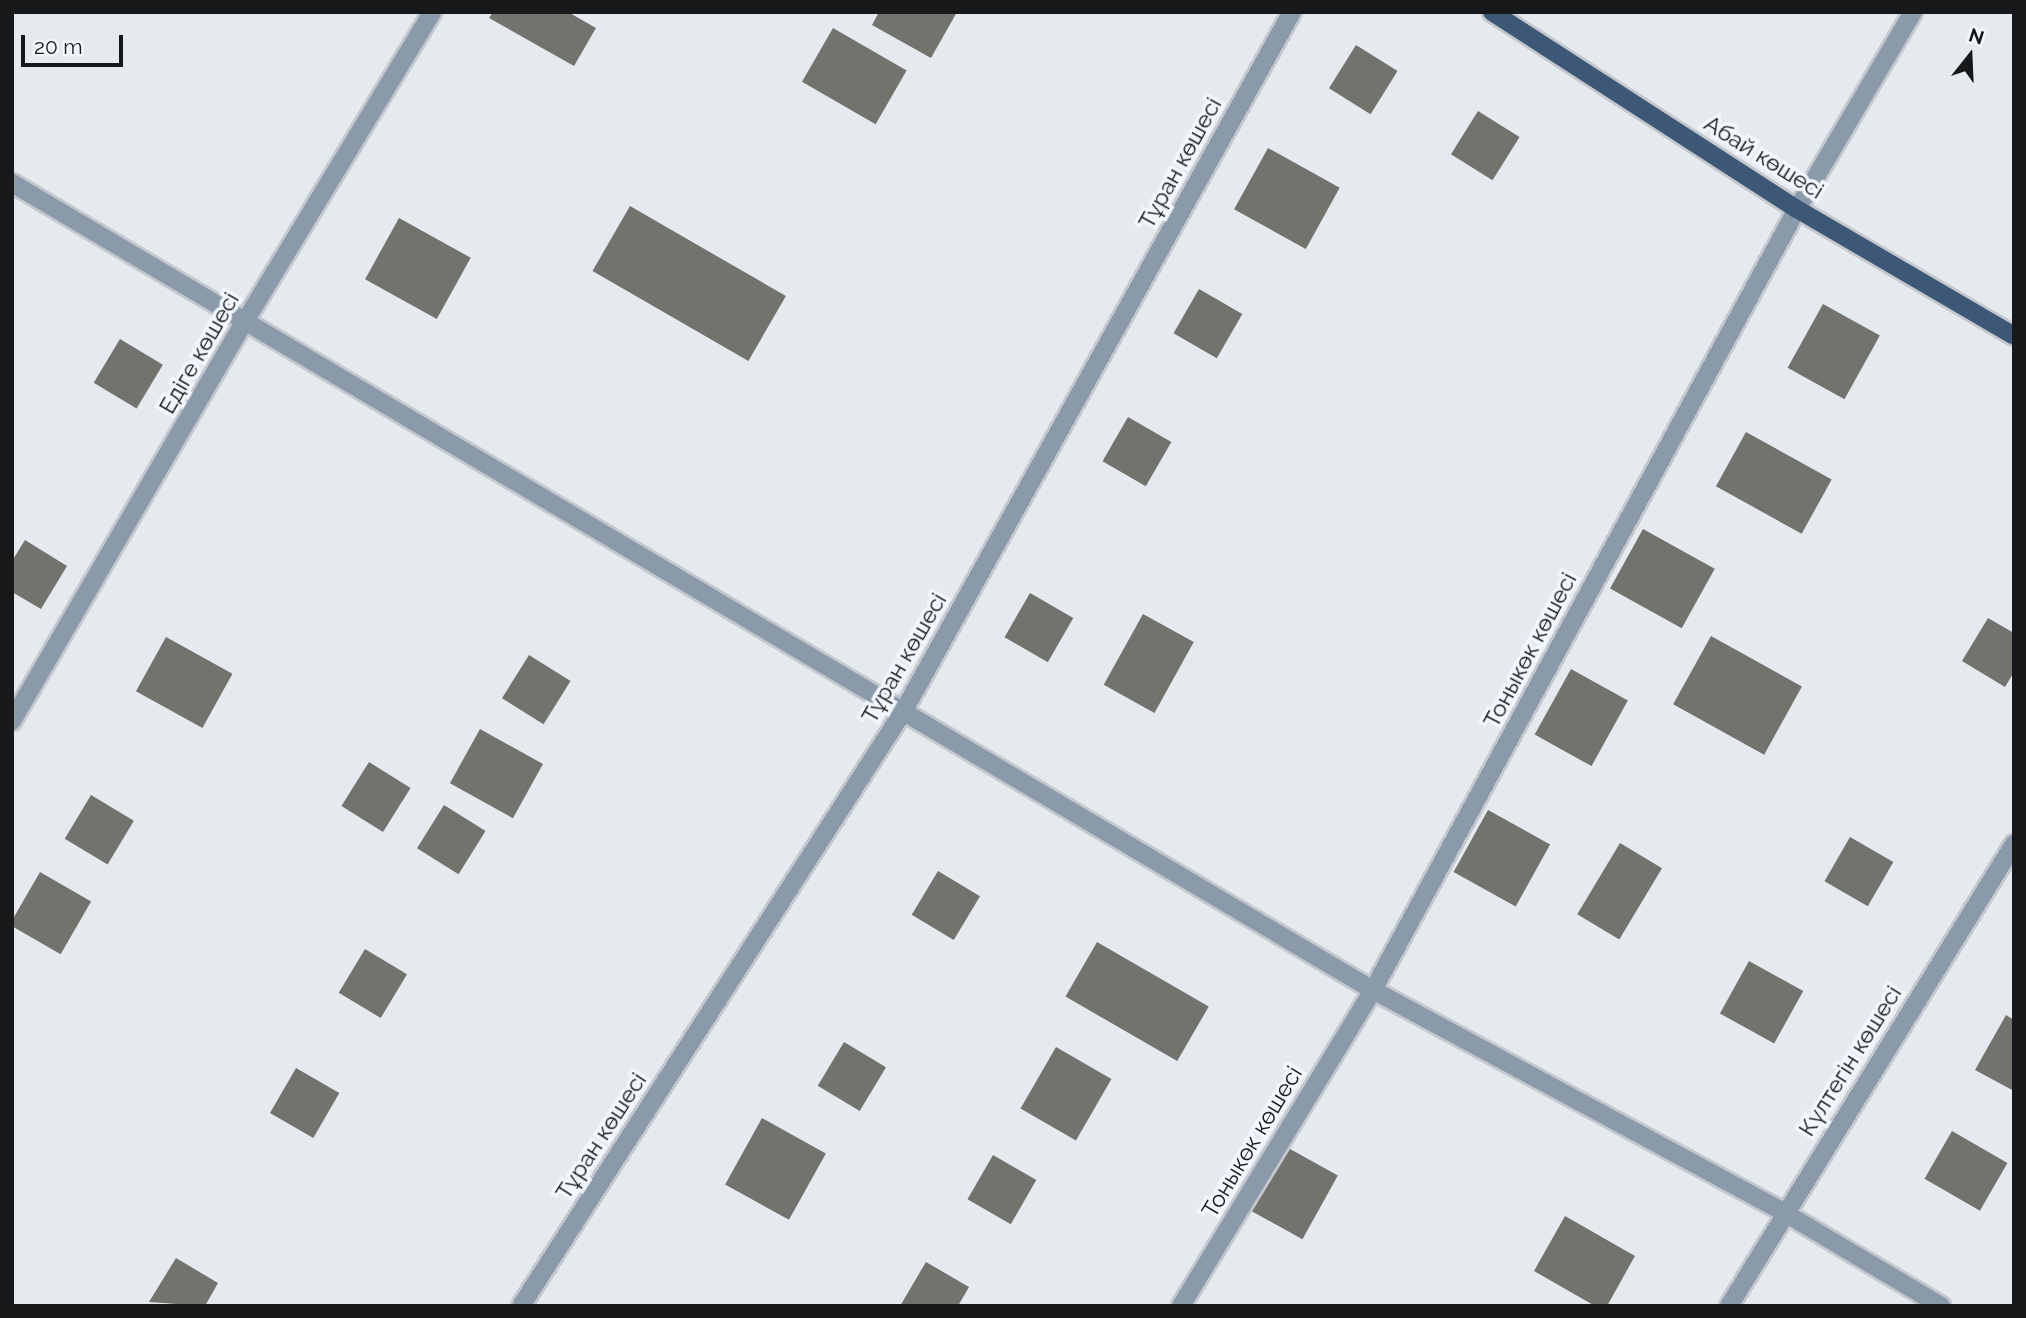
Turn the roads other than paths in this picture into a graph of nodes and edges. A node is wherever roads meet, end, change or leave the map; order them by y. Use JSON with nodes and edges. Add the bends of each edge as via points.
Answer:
{"nodes":[{"id":1,"x":432,"y":12,"type":"edge"},
{"id":2,"x":1292,"y":12,"type":"edge"},
{"id":3,"x":1492,"y":12,"type":"edge"},
{"id":4,"x":1913,"y":12,"type":"edge"},
{"id":5,"x":12,"y":183,"type":"edge"},
{"id":6,"x":1797,"y":209,"type":"junction"},
{"id":7,"x":244,"y":323,"type":"junction"},
{"id":8,"x":2014,"y":336,"type":"edge"},
{"id":9,"x":903,"y":712,"type":"junction"},
{"id":10,"x":12,"y":721,"type":"edge"},
{"id":11,"x":2014,"y":844,"type":"edge"},
{"id":12,"x":1373,"y":990,"type":"junction"},
{"id":13,"x":1785,"y":1213,"type":"junction"},
{"id":14,"x":521,"y":1306,"type":"edge"},
{"id":15,"x":1181,"y":1306,"type":"edge"},
{"id":16,"x":1729,"y":1306,"type":"edge"},
{"id":17,"x":1941,"y":1306,"type":"edge"}],
"edges":[{"from":1,"to":7,"type":"street","name":"Едіге көшесі"},
{"from":2,"to":9,"type":"street","name":"Тұран көшесі"},
{"from":3,"to":6,"type":"main road","name":"Абай көшесі"},
{"from":4,"to":6,"type":"street","name":"Тоныкөк көшесі"},
{"from":5,"to":7,"type":"street"},
{"from":6,"to":8,"type":"main road","name":"Абай көшесі"},
{"from":6,"to":12,"type":"street","name":"Тоныкөк көшесі"},
{"from":7,"to":9,"type":"street"},
{"from":7,"to":10,"type":"street","name":"Едіге көшесі"},
{"from":9,"to":12,"type":"street"},
{"from":9,"to":14,"type":"street","name":"Тұран көшесі"},
{"from":11,"to":13,"type":"street","name":"Күлтегін көшесі"},
{"from":12,"to":13,"type":"street"},
{"from":12,"to":15,"type":"street","name":"Тоныкөк көшесі"},
{"from":13,"to":16,"type":"street","name":"Күлтегін көшесі"},
{"from":13,"to":17,"type":"street"}]}
